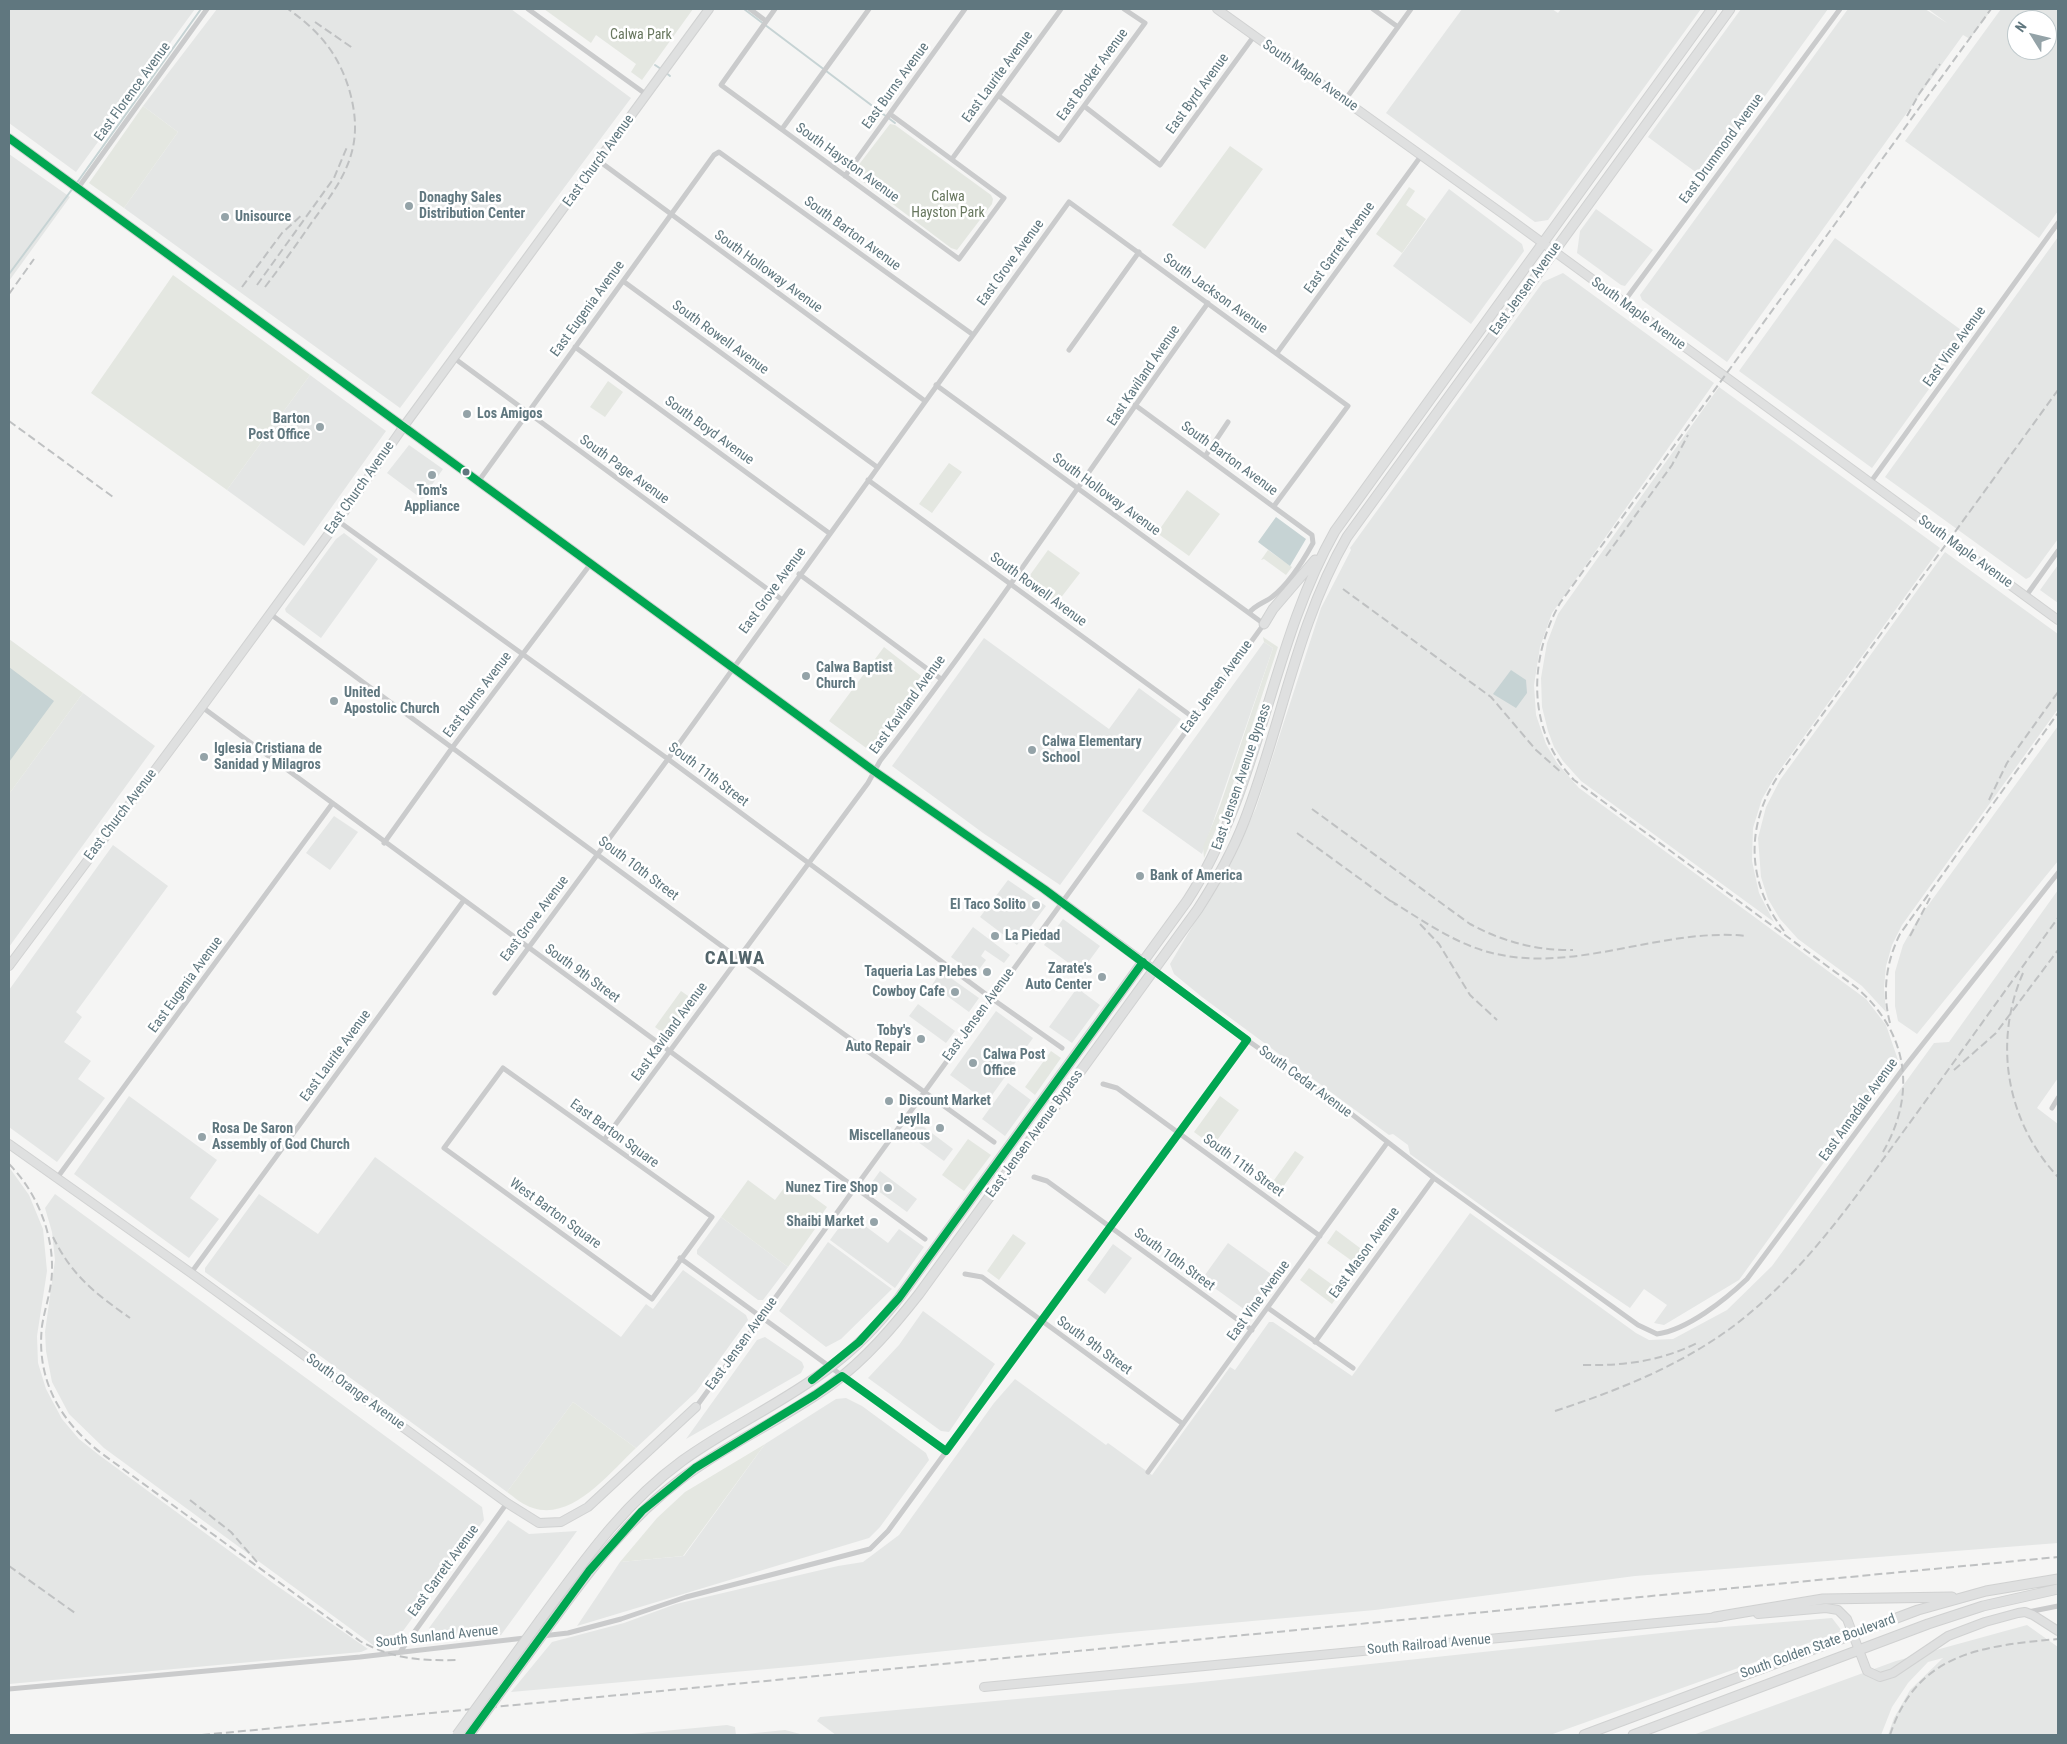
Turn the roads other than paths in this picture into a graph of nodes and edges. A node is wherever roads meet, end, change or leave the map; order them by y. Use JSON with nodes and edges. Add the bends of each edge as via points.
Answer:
{"nodes":[{"id":1,"x":208,"y":9,"type":"edge"},
{"id":2,"x":528,"y":9,"type":"edge"},
{"id":3,"x":709,"y":9,"type":"edge"},
{"id":4,"x":750,"y":9,"type":"edge"},
{"id":5,"x":870,"y":9,"type":"edge"},
{"id":6,"x":965,"y":9,"type":"edge"},
{"id":7,"x":1061,"y":9,"type":"edge"},
{"id":8,"x":1124,"y":9,"type":"edge"},
{"id":9,"x":1217,"y":9,"type":"edge"},
{"id":10,"x":1373,"y":9,"type":"edge"},
{"id":11,"x":1412,"y":9,"type":"edge"},
{"id":12,"x":1712,"y":9,"type":"edge"},
{"id":13,"x":1730,"y":9,"type":"edge"},
{"id":14,"x":1840,"y":9,"type":"edge"},
{"id":15,"x":773,"y":10,"type":"edge"},
{"id":16,"x":766,"y":21,"type":"junction"},
{"id":17,"x":1398,"y":28,"type":"junction"},
{"id":18,"x":1254,"y":36,"type":"junction"},
{"id":19,"x":647,"y":95,"type":"junction"},
{"id":20,"x":999,"y":96,"type":"junction"},
{"id":21,"x":1345,"y":100,"type":"junction"},
{"id":22,"x":1084,"y":106,"type":"junction"},
{"id":23,"x":890,"y":114,"type":"junction"},
{"id":24,"x":782,"y":129,"type":"junction"},
{"id":25,"x":9,"y":138,"type":"edge"},
{"id":26,"x":719,"y":152,"type":"joint"},
{"id":27,"x":1421,"y":156,"type":"junction"},
{"id":28,"x":952,"y":159,"type":"junction"},
{"id":29,"x":599,"y":161,"type":"junction"},
{"id":30,"x":845,"y":176,"type":"junction"},
{"id":31,"x":78,"y":188,"type":"junction"},
{"id":32,"x":1069,"y":202,"type":"joint"},
{"id":33,"x":670,"y":214,"type":"junction"},
{"id":34,"x":2058,"y":223,"type":"edge"},
{"id":35,"x":1541,"y":243,"type":"junction"},
{"id":36,"x":1139,"y":252,"type":"junction"},
{"id":37,"x":1553,"y":252,"type":"junction"},
{"id":38,"x":623,"y":280,"type":"junction"},
{"id":39,"x":1208,"y":303,"type":"junction"},
{"id":40,"x":1623,"y":303,"type":"junction"},
{"id":41,"x":972,"y":334,"type":"junction"},
{"id":42,"x":575,"y":347,"type":"junction"},
{"id":43,"x":1069,"y":350,"type":"dead end"},
{"id":44,"x":1277,"y":353,"type":"junction"},
{"id":45,"x":454,"y":358,"type":"junction"},
{"id":46,"x":936,"y":385,"type":"junction"},
{"id":47,"x":925,"y":400,"type":"junction"},
{"id":48,"x":1135,"y":404,"type":"junction"},
{"id":49,"x":527,"y":414,"type":"junction"},
{"id":50,"x":1228,"y":422,"type":"dead end"},
{"id":51,"x":404,"y":426,"type":"junction"},
{"id":52,"x":1206,"y":455,"type":"junction"},
{"id":53,"x":877,"y":467,"type":"junction"},
{"id":54,"x":868,"y":480,"type":"junction"},
{"id":55,"x":478,"y":482,"type":"junction"},
{"id":56,"x":1870,"y":483,"type":"junction"},
{"id":57,"x":1079,"y":489,"type":"junction"},
{"id":58,"x":1274,"y":506,"type":"junction"},
{"id":59,"x":338,"y":521,"type":"junction"},
{"id":60,"x":829,"y":533,"type":"junction"},
{"id":61,"x":1326,"y":546,"type":"junction"},
{"id":62,"x":2058,"y":551,"type":"edge"},
{"id":63,"x":592,"y":562,"type":"junction"},
{"id":64,"x":1328,"y":573,"type":"joint"},
{"id":65,"x":799,"y":574,"type":"junction"},
{"id":66,"x":1010,"y":584,"type":"junction"},
{"id":67,"x":2026,"y":596,"type":"junction"},
{"id":68,"x":781,"y":599,"type":"junction"},
{"id":69,"x":270,"y":613,"type":"junction"},
{"id":70,"x":1249,"y":613,"type":"junction"},
{"id":71,"x":2058,"y":620,"type":"edge"},
{"id":72,"x":1264,"y":624,"type":"junction"},
{"id":73,"x":522,"y":655,"type":"junction"},
{"id":74,"x":732,"y":667,"type":"junction"},
{"id":75,"x":941,"y":679,"type":"junction"},
{"id":76,"x":202,"y":707,"type":"junction"},
{"id":77,"x":1194,"y":718,"type":"junction"},
{"id":78,"x":452,"y":748,"type":"junction"},
{"id":79,"x":668,"y":758,"type":"junction"},
{"id":80,"x":874,"y":771,"type":"junction"},
{"id":81,"x":332,"y":804,"type":"junction"},
{"id":82,"x":384,"y":843,"type":"junction"},
{"id":83,"x":599,"y":853,"type":"junction"},
{"id":84,"x":807,"y":863,"type":"junction"},
{"id":85,"x":2058,"y":873,"type":"edge"},
{"id":86,"x":464,"y":900,"type":"junction"},
{"id":87,"x":1061,"y":902,"type":"junction"},
{"id":88,"x":528,"y":948,"type":"junction"},
{"id":89,"x":738,"y":958,"type":"junction"},
{"id":90,"x":1143,"y":962,"type":"junction"},
{"id":91,"x":9,"y":966,"type":"edge"},
{"id":92,"x":1154,"y":970,"type":"junction"},
{"id":93,"x":495,"y":994,"type":"dead end"},
{"id":94,"x":991,"y":998,"type":"junction"},
{"id":95,"x":1247,"y":1040,"type":"junction"},
{"id":96,"x":1062,"y":1048,"type":"dead end"},
{"id":97,"x":670,"y":1052,"type":"junction"},
{"id":98,"x":1103,"y":1084,"type":"dead end"},
{"id":99,"x":923,"y":1092,"type":"junction"},
{"id":100,"x":2058,"y":1098,"type":"edge"},
{"id":101,"x":2052,"y":1108,"type":"dead end"},
{"id":102,"x":1178,"y":1133,"type":"junction"},
{"id":103,"x":604,"y":1140,"type":"junction"},
{"id":104,"x":994,"y":1142,"type":"dead end"},
{"id":105,"x":1387,"y":1143,"type":"junction"},
{"id":106,"x":9,"y":1144,"type":"edge"},
{"id":107,"x":444,"y":1148,"type":"joint"},
{"id":108,"x":1034,"y":1177,"type":"dead end"},
{"id":109,"x":58,"y":1178,"type":"junction"},
{"id":110,"x":1434,"y":1178,"type":"junction"},
{"id":111,"x":854,"y":1187,"type":"junction"},
{"id":112,"x":1110,"y":1228,"type":"junction"},
{"id":113,"x":1320,"y":1236,"type":"junction"},
{"id":114,"x":925,"y":1239,"type":"dead end"},
{"id":115,"x":680,"y":1258,"type":"junction"},
{"id":116,"x":191,"y":1273,"type":"junction"},
{"id":117,"x":966,"y":1274,"type":"dead end"},
{"id":118,"x":1268,"y":1308,"type":"junction"},
{"id":119,"x":761,"y":1318,"type":"junction"},
{"id":120,"x":1041,"y":1321,"type":"junction"},
{"id":121,"x":1252,"y":1330,"type":"junction"},
{"id":122,"x":1657,"y":1334,"type":"joint"},
{"id":123,"x":1315,"y":1342,"type":"junction"},
{"id":124,"x":830,"y":1368,"type":"junction"},
{"id":125,"x":1353,"y":1368,"type":"dead end"},
{"id":126,"x":842,"y":1376,"type":"junction"},
{"id":127,"x":696,"y":1408,"type":"joint"},
{"id":128,"x":1184,"y":1424,"type":"junction"},
{"id":129,"x":946,"y":1452,"type":"junction"},
{"id":130,"x":1148,"y":1472,"type":"dead end"},
{"id":131,"x":507,"y":1503,"type":"junction"},
{"id":132,"x":2058,"y":1579,"type":"edge"},
{"id":133,"x":2058,"y":1589,"type":"edge"},
{"id":134,"x":1962,"y":1597,"type":"junction"},
{"id":135,"x":2058,"y":1606,"type":"edge"},
{"id":136,"x":2025,"y":1612,"type":"junction"},
{"id":137,"x":1715,"y":1617,"type":"junction"},
{"id":138,"x":2058,"y":1631,"type":"edge"},
{"id":139,"x":1856,"y":1642,"type":"junction"},
{"id":140,"x":400,"y":1652,"type":"junction"},
{"id":141,"x":984,"y":1687,"type":"dead end"},
{"id":142,"x":9,"y":1689,"type":"edge"},
{"id":143,"x":457,"y":1735,"type":"edge"},
{"id":144,"x":469,"y":1735,"type":"edge"},
{"id":145,"x":1584,"y":1735,"type":"edge"},
{"id":146,"x":1633,"y":1735,"type":"edge"}],
"edges":[{"from":1,"to":31,"type":"street","name":"East Florence Avenue"},
{"from":2,"to":19,"type":"street"},
{"from":3,"to":19,"type":"main road","name":"East Church Avenue"},
{"from":4,"to":16,"type":"street"},
{"from":5,"to":24,"type":"street"},
{"from":6,"to":23,"type":"street","name":"East Burns Avenue"},
{"from":7,"to":20,"type":"street","name":"East Laurite Avenue"},
{"from":8,"to":22,"type":"street","name":"East Booker Avenue","via":[[1145,23]]},
{"from":9,"to":18,"type":"main road","name":"South Maple Avenue"},
{"from":10,"to":17,"type":"street"},
{"from":11,"to":17,"type":"street"},
{"from":12,"to":35,"type":"main road","name":"East Jensen Avenue"},
{"from":13,"to":37,"type":"main road","name":"East Jensen Avenue"},
{"from":14,"to":40,"type":"street","name":"East Drummond Avenue"},
{"from":15,"to":16,"type":"street"},
{"from":16,"to":24,"type":"street","name":"South Hayston Avenue","via":[[721,85]]},
{"from":17,"to":21,"type":"street"},
{"from":18,"to":21,"type":"main road","name":"South Maple Avenue"},
{"from":18,"to":22,"type":"street","name":"East Byrd Avenue","via":[[1160,165]]},
{"from":19,"to":29,"type":"main road","name":"East Church Avenue"},
{"from":20,"to":22,"type":"street","name":"East Booker Avenue","via":[[1059,140]]},
{"from":20,"to":28,"type":"street","name":"East Laurite Avenue"},
{"from":21,"to":27,"type":"main road","name":"South Maple Avenue"},
{"from":23,"to":28,"type":"street"},
{"from":23,"to":30,"type":"street","name":"East Burns Avenue"},
{"from":24,"to":30,"type":"street","name":"South Hayston Avenue"},
{"from":25,"to":31,"type":"main road","name":"South Cedar Avenue"},
{"from":26,"to":33,"type":"street","name":"East Eugenia Avenue"},
{"from":26,"to":41,"type":"street","name":"South Barton Avenue"},
{"from":27,"to":35,"type":"main road","name":"South Maple Avenue"},
{"from":27,"to":44,"type":"street","name":"East Garrett Avenue"},
{"from":28,"to":30,"type":"street","name":"South Hayston Avenue","via":[[1004,198],[959,259]]},
{"from":29,"to":33,"type":"street","name":"South Holloway Avenue"},
{"from":29,"to":45,"type":"main road","name":"East Church Avenue"},
{"from":31,"to":51,"type":"main road","name":"South Cedar Avenue"},
{"from":32,"to":36,"type":"street","name":"South Jackson Avenue"},
{"from":32,"to":41,"type":"street","name":"East Grove Avenue"},
{"from":33,"to":38,"type":"street","name":"East Eugenia Avenue"},
{"from":33,"to":47,"type":"street","name":"South Holloway Avenue"},
{"from":34,"to":56,"type":"street","name":"East Vine Avenue"},
{"from":35,"to":37,"type":"main road","name":"South Maple Avenue"},
{"from":35,"to":61,"type":"main road","name":"East Jensen Avenue","via":[[1352,504]]},
{"from":36,"to":39,"type":"street","name":"South Jackson Avenue"},
{"from":36,"to":43,"type":"street"},
{"from":37,"to":40,"type":"main road","name":"South Maple Avenue"},
{"from":37,"to":64,"type":"main road","name":"East Jensen Avenue","via":[[1357,522]]},
{"from":38,"to":42,"type":"street","name":"East Eugenia Avenue"},
{"from":38,"to":53,"type":"street","name":"South Rowell Avenue"},
{"from":39,"to":44,"type":"street","name":"South Jackson Avenue"},
{"from":39,"to":48,"type":"street","name":"East Kaviland Avenue"},
{"from":40,"to":56,"type":"main road","name":"South Maple Avenue"},
{"from":41,"to":46,"type":"street","name":"East Grove Avenue"},
{"from":42,"to":49,"type":"street","name":"East Eugenia Avenue"},
{"from":42,"to":60,"type":"street","name":"South Boyd Avenue"},
{"from":44,"to":58,"type":"street","name":"South Jackson Avenue","via":[[1348,406]]},
{"from":45,"to":49,"type":"street","name":"South Page Avenue"},
{"from":45,"to":51,"type":"main road","name":"East Church Avenue"},
{"from":46,"to":47,"type":"street","name":"East Grove Avenue"},
{"from":46,"to":57,"type":"street","name":"South Holloway Avenue"},
{"from":47,"to":53,"type":"street","name":"East Grove Avenue"},
{"from":48,"to":52,"type":"street","name":"South Barton Avenue"},
{"from":48,"to":57,"type":"street","name":"East Kaviland Avenue"},
{"from":49,"to":55,"type":"street","name":"East Eugenia Avenue"},
{"from":49,"to":68,"type":"street","name":"South Page Avenue"},
{"from":50,"to":52,"type":"street"},
{"from":51,"to":55,"type":"main road","name":"South Cedar Avenue"},
{"from":51,"to":59,"type":"main road","name":"East Church Avenue"},
{"from":52,"to":58,"type":"street","name":"South Barton Avenue"},
{"from":53,"to":54,"type":"street","name":"East Grove Avenue"},
{"from":54,"to":60,"type":"street","name":"East Grove Avenue"},
{"from":54,"to":66,"type":"street","name":"South Rowell Avenue"},
{"from":55,"to":63,"type":"main road","name":"South Cedar Avenue"},
{"from":56,"to":67,"type":"main road","name":"South Maple Avenue"},
{"from":57,"to":66,"type":"street","name":"East Kaviland Avenue"},
{"from":57,"to":70,"type":"street","name":"South Holloway Avenue"},
{"from":58,"to":70,"type":"street","name":"South Barton Avenue","via":[[1310,532],[1313,543],[1287,582]]},
{"from":59,"to":69,"type":"main road","name":"East Church Avenue"},
{"from":59,"to":73,"type":"street","name":"South 11th Street"},
{"from":60,"to":65,"type":"street","name":"East Grove Avenue"},
{"from":61,"to":72,"type":"main road"},
{"from":61,"to":90,"type":"main road","name":"East Jensen Avenue Bypass","via":[[1302,598],[1220,843],[1191,895]]},
{"from":62,"to":67,"type":"street"},
{"from":63,"to":73,"type":"street","name":"East Burns Avenue"},
{"from":63,"to":74,"type":"main road","name":"South Cedar Avenue"},
{"from":64,"to":92,"type":"main road","name":"East Jensen Avenue Bypass","via":[[1233,849],[1198,909]]},
{"from":65,"to":68,"type":"street","name":"East Grove Avenue"},
{"from":65,"to":75,"type":"street"},
{"from":66,"to":75,"type":"street","name":"East Kaviland Avenue"},
{"from":66,"to":77,"type":"street","name":"South Rowell Avenue"},
{"from":67,"to":71,"type":"main road","name":"South Maple Avenue"},
{"from":68,"to":74,"type":"street","name":"East Grove Avenue"},
{"from":69,"to":76,"type":"main road","name":"East Church Avenue"},
{"from":69,"to":78,"type":"street","name":"South 10th Street"},
{"from":70,"to":72,"type":"street","name":"South Holloway Avenue"},
{"from":72,"to":77,"type":"street","name":"East Jensen Avenue"},
{"from":73,"to":78,"type":"street","name":"East Burns Avenue"},
{"from":73,"to":79,"type":"street","name":"South 11th Street"},
{"from":74,"to":79,"type":"street","name":"East Grove Avenue"},
{"from":74,"to":80,"type":"main road","name":"South Cedar Avenue"},
{"from":75,"to":80,"type":"street","name":"East Kaviland Avenue"},
{"from":76,"to":81,"type":"street","name":"South 9th Street"},
{"from":76,"to":91,"type":"main road","name":"East Church Avenue"},
{"from":77,"to":87,"type":"street","name":"East Jensen Avenue"},
{"from":78,"to":82,"type":"street","name":"East Burns Avenue"},
{"from":78,"to":83,"type":"street","name":"South 10th Street"},
{"from":79,"to":83,"type":"street","name":"East Grove Avenue"},
{"from":79,"to":84,"type":"street","name":"South 11th Street"},
{"from":80,"to":84,"type":"street","name":"East Kaviland Avenue"},
{"from":80,"to":87,"type":"main road","name":"South Cedar Avenue"},
{"from":81,"to":82,"type":"street","name":"South 9th Street"},
{"from":81,"to":109,"type":"street","name":"East Eugenia Avenue"},
{"from":82,"to":86,"type":"street","name":"South 9th Street"},
{"from":83,"to":88,"type":"street","name":"East Grove Avenue"},
{"from":83,"to":89,"type":"street","name":"South 10th Street"},
{"from":84,"to":89,"type":"street","name":"East Kaviland Avenue"},
{"from":84,"to":94,"type":"street","name":"South 11th Street"},
{"from":85,"to":122,"type":"street","name":"East Annadale Avenue","via":[[1903,1069],[1748,1279],[1723,1300],[1679,1328]]},
{"from":86,"to":88,"type":"street","name":"South 9th Street"},
{"from":86,"to":116,"type":"street","name":"East Laurite Avenue"},
{"from":87,"to":90,"type":"main road","name":"South Cedar Avenue"},
{"from":87,"to":94,"type":"street","name":"East Jensen Avenue"},
{"from":88,"to":93,"type":"street","name":"East Grove Avenue"},
{"from":88,"to":97,"type":"street","name":"South 9th Street"},
{"from":89,"to":97,"type":"street","name":"East Kaviland Avenue"},
{"from":89,"to":99,"type":"street","name":"South 10th Street"},
{"from":90,"to":92,"type":"main road","name":"South Cedar Avenue"},
{"from":90,"to":124,"type":"main road","name":"East Jensen Avenue Bypass","via":[[899,1298],[874,1328]]},
{"from":92,"to":95,"type":"street","name":"South Cedar Avenue"},
{"from":92,"to":126,"type":"main road","name":"East Jensen Avenue Bypass","via":[[906,1310],[875,1346]]},
{"from":94,"to":96,"type":"street","name":"South 11th Street"},
{"from":94,"to":99,"type":"street","name":"East Jensen Avenue"},
{"from":95,"to":102,"type":"street","name":"South Sunland Avenue"},
{"from":95,"to":105,"type":"street","name":"South Cedar Avenue","via":[[1336,1102]]},
{"from":97,"to":103,"type":"street","name":"East Kaviland Avenue"},
{"from":97,"to":111,"type":"street","name":"South 9th Street"},
{"from":98,"to":102,"type":"street","name":"South 11th Street","via":[[1116,1088]]},
{"from":99,"to":104,"type":"street","name":"South 10th Street"},
{"from":99,"to":111,"type":"street","name":"East Jensen Avenue"},
{"from":100,"to":101,"type":"street"},
{"from":102,"to":112,"type":"street","name":"South Sunland Avenue"},
{"from":102,"to":113,"type":"street","name":"South 11th Street"},
{"from":103,"to":107,"type":"street","name":"East Barton Square","via":[[503,1068]]},
{"from":103,"to":115,"type":"street","name":"East Barton Square","via":[[712,1217]]},
{"from":105,"to":110,"type":"street","name":"South Cedar Avenue"},
{"from":105,"to":113,"type":"street","name":"East Vine Avenue"},
{"from":106,"to":109,"type":"main road","name":"South Orange Avenue"},
{"from":107,"to":115,"type":"street","name":"West Barton Square","via":[[652,1299]]},
{"from":108,"to":112,"type":"street","name":"South 10th Street","via":[[1047,1181]]},
{"from":109,"to":116,"type":"main road","name":"South Orange Avenue"},
{"from":110,"to":122,"type":"street","name":"South Cedar Avenue","via":[[1638,1325]]},
{"from":110,"to":123,"type":"street","name":"East Mason Avenue"},
{"from":111,"to":114,"type":"street","name":"South 9th Street"},
{"from":111,"to":119,"type":"street","name":"East Jensen Avenue"},
{"from":112,"to":120,"type":"street","name":"South Sunland Avenue"},
{"from":112,"to":121,"type":"street","name":"South 10th Street"},
{"from":113,"to":118,"type":"street","name":"East Vine Avenue"},
{"from":115,"to":119,"type":"street"},
{"from":116,"to":131,"type":"main road","name":"South Orange Avenue"},
{"from":117,"to":120,"type":"street","name":"South 9th Street","via":[[982,1278]]},
{"from":118,"to":121,"type":"street","name":"East Vine Avenue"},
{"from":118,"to":123,"type":"street"},
{"from":119,"to":124,"type":"street"},
{"from":119,"to":127,"type":"street","name":"East Jensen Avenue"},
{"from":120,"to":128,"type":"street","name":"South 9th Street"},
{"from":120,"to":129,"type":"street","name":"South Sunland Avenue"},
{"from":121,"to":128,"type":"street","name":"East Vine Avenue"},
{"from":123,"to":125,"type":"street"},
{"from":124,"to":126,"type":"street"},
{"from":124,"to":143,"type":"main road","name":"East Jensen Avenue Bypass","bridge":true,"via":[[682,1461],[634,1502],[593,1548]]},
{"from":126,"to":129,"type":"street"},
{"from":126,"to":144,"type":"main road","name":"East Jensen Avenue Bypass","bridge":true,"via":[[680,1479],[642,1511],[603,1553]]},
{"from":127,"to":131,"type":"main road","name":"South Orange Avenue","via":[[588,1507],[561,1522],[539,1523]]},
{"from":128,"to":130,"type":"street","name":"East Vine Avenue"},
{"from":129,"to":140,"type":"street","name":"South Sunland Avenue","via":[[879,1542],[857,1554],[686,1597],[568,1633]]},
{"from":131,"to":140,"type":"street","name":"East Garrett Avenue"},
{"from":132,"to":134,"type":"main road","name":"South Golden State Boulevard"},
{"from":133,"to":139,"type":"main road","name":"South Golden State Boulevard","via":[[1968,1610]]},
{"from":134,"to":137,"type":"main road","via":[[1834,1598]]},
{"from":134,"to":139,"type":"main road","name":"South Golden State Boulevard","via":[[1918,1610]]},
{"from":135,"to":136,"type":"street"},
{"from":136,"to":138,"type":"main road"},
{"from":136,"to":139,"type":"main road","via":[[1948,1636],[1887,1676],[1870,1674]]},
{"from":137,"to":139,"type":"main road","name":"South Railroad Avenue","via":[[1831,1608],[1845,1616]]},
{"from":137,"to":141,"type":"main road","name":"South Railroad Avenue"},
{"from":139,"to":145,"type":"main road","name":"South Golden State Boulevard"},
{"from":139,"to":146,"type":"main road","name":"South Golden State Boulevard"},
{"from":140,"to":142,"type":"street","name":"South Sunland Avenue"}]}
